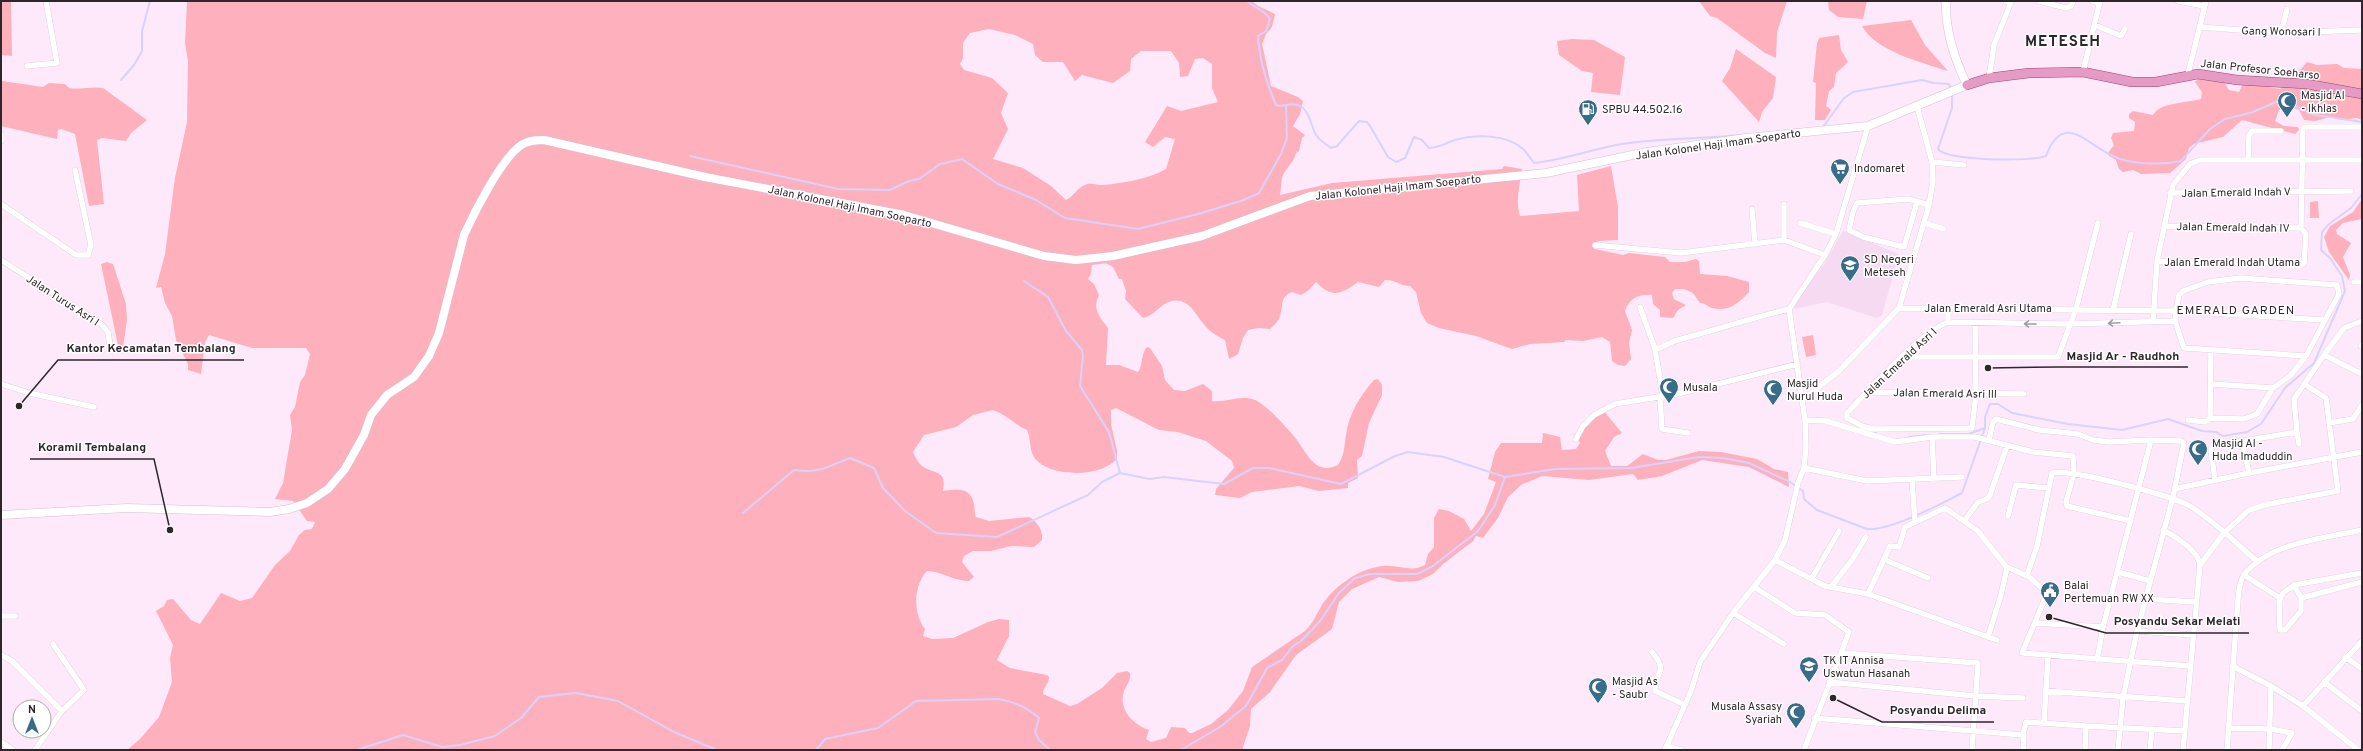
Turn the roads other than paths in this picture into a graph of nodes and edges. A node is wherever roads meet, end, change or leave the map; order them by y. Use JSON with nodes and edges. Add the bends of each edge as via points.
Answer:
{"nodes":[{"id":1,"x":46,"y":1,"type":"edge"},
{"id":2,"x":1946,"y":1,"type":"edge"},
{"id":3,"x":2009,"y":1,"type":"edge"},
{"id":4,"x":2039,"y":1,"type":"edge"},
{"id":5,"x":2073,"y":1,"type":"edge"},
{"id":6,"x":2092,"y":1,"type":"edge"},
{"id":7,"x":2178,"y":1,"type":"edge"},
{"id":8,"x":2100,"y":2,"type":"edge"},
{"id":9,"x":2205,"y":4,"type":"edge"},
{"id":10,"x":2287,"y":9,"type":"dead end"},
{"id":11,"x":2095,"y":25,"type":"junction"},
{"id":12,"x":2200,"y":27,"type":"junction"},
{"id":13,"x":2125,"y":29,"type":"dead end"},
{"id":14,"x":2362,"y":30,"type":"edge"},
{"id":15,"x":2281,"y":33,"type":"junction"},
{"id":16,"x":27,"y":66,"type":"dead end"},
{"id":17,"x":2083,"y":72,"type":"junction"},
{"id":18,"x":2188,"y":74,"type":"junction"},
{"id":19,"x":1990,"y":78,"type":"junction"},
{"id":20,"x":1966,"y":85,"type":"junction"},
{"id":21,"x":2362,"y":94,"type":"edge"},
{"id":22,"x":1917,"y":106,"type":"junction"},
{"id":23,"x":1868,"y":126,"type":"junction"},
{"id":24,"x":2362,"y":127,"type":"edge"},
{"id":25,"x":2281,"y":131,"type":"dead end"},
{"id":26,"x":1,"y":134,"type":"edge"},
{"id":27,"x":1,"y":141,"type":"edge"},
{"id":28,"x":2248,"y":160,"type":"junction"},
{"id":29,"x":2301,"y":160,"type":"junction"},
{"id":30,"x":2362,"y":160,"type":"edge"},
{"id":31,"x":1932,"y":162,"type":"junction"},
{"id":32,"x":1964,"y":165,"type":"dead end"},
{"id":33,"x":75,"y":170,"type":"dead end"},
{"id":34,"x":2301,"y":190,"type":"junction"},
{"id":35,"x":2351,"y":191,"type":"dead end"},
{"id":36,"x":2170,"y":193,"type":"junction"},
{"id":37,"x":1917,"y":202,"type":"junction"},
{"id":38,"x":1,"y":204,"type":"edge"},
{"id":39,"x":1784,"y":204,"type":"dead end"},
{"id":40,"x":1929,"y":205,"type":"junction"},
{"id":41,"x":1752,"y":209,"type":"dead end"},
{"id":42,"x":1800,"y":223,"type":"dead end"},
{"id":43,"x":1924,"y":223,"type":"junction"},
{"id":44,"x":2098,"y":223,"type":"dead end"},
{"id":45,"x":2164,"y":226,"type":"junction"},
{"id":46,"x":2301,"y":228,"type":"junction"},
{"id":47,"x":1944,"y":229,"type":"dead end"},
{"id":48,"x":1836,"y":234,"type":"junction"},
{"id":49,"x":2131,"y":234,"type":"dead end"},
{"id":50,"x":1784,"y":240,"type":"junction"},
{"id":51,"x":1755,"y":244,"type":"junction"},
{"id":52,"x":1594,"y":245,"type":"dead end"},
{"id":53,"x":1824,"y":255,"type":"junction"},
{"id":54,"x":1,"y":260,"type":"edge"},
{"id":55,"x":2157,"y":261,"type":"junction"},
{"id":56,"x":2354,"y":282,"type":"dead end"},
{"id":57,"x":2362,"y":282,"type":"edge"},
{"id":58,"x":1640,"y":307,"type":"dead end"},
{"id":59,"x":1899,"y":308,"type":"junction"},
{"id":60,"x":1948,"y":308,"type":"junction"},
{"id":61,"x":1789,"y":309,"type":"junction"},
{"id":62,"x":2076,"y":309,"type":"junction"},
{"id":63,"x":2113,"y":310,"type":"junction"},
{"id":64,"x":2153,"y":310,"type":"junction"},
{"id":65,"x":2176,"y":310,"type":"junction"},
{"id":66,"x":2325,"y":320,"type":"junction"},
{"id":67,"x":2175,"y":321,"type":"junction"},
{"id":68,"x":2362,"y":321,"type":"edge"},
{"id":69,"x":1948,"y":322,"type":"junction"},
{"id":70,"x":2153,"y":322,"type":"junction"},
{"id":71,"x":1975,"y":323,"type":"junction"},
{"id":72,"x":2070,"y":324,"type":"junction"},
{"id":73,"x":1655,"y":349,"type":"junction"},
{"id":74,"x":2211,"y":350,"type":"junction"},
{"id":75,"x":111,"y":351,"type":"dead end"},
{"id":76,"x":2324,"y":355,"type":"junction"},
{"id":77,"x":2306,"y":356,"type":"junction"},
{"id":78,"x":1902,"y":358,"type":"junction"},
{"id":79,"x":1976,"y":359,"type":"junction"},
{"id":80,"x":1798,"y":364,"type":"junction"},
{"id":81,"x":2362,"y":374,"type":"edge"},
{"id":82,"x":1,"y":384,"type":"edge"},
{"id":83,"x":2210,"y":384,"type":"junction"},
{"id":84,"x":2304,"y":384,"type":"junction"},
{"id":85,"x":2273,"y":388,"type":"junction"},
{"id":86,"x":1867,"y":392,"type":"junction"},
{"id":87,"x":1976,"y":394,"type":"junction"},
{"id":88,"x":2024,"y":394,"type":"dead end"},
{"id":89,"x":1662,"y":397,"type":"junction"},
{"id":90,"x":1802,"y":400,"type":"junction"},
{"id":91,"x":2362,"y":405,"type":"edge"},
{"id":92,"x":94,"y":407,"type":"dead end"},
{"id":93,"x":2210,"y":418,"type":"junction"},
{"id":94,"x":1805,"y":420,"type":"junction"},
{"id":95,"x":2188,"y":420,"type":"dead end"},
{"id":96,"x":2329,"y":423,"type":"junction"},
{"id":97,"x":2297,"y":432,"type":"junction"},
{"id":98,"x":1688,"y":433,"type":"dead end"},
{"id":99,"x":1932,"y":437,"type":"junction"},
{"id":100,"x":1576,"y":439,"type":"dead end"},
{"id":101,"x":1987,"y":439,"type":"junction"},
{"id":102,"x":2151,"y":440,"type":"junction"},
{"id":103,"x":2242,"y":441,"type":"junction"},
{"id":104,"x":2299,"y":444,"type":"dead end"},
{"id":105,"x":2007,"y":446,"type":"junction"},
{"id":106,"x":2362,"y":452,"type":"edge"},
{"id":107,"x":2335,"y":457,"type":"junction"},
{"id":108,"x":1804,"y":468,"type":"junction"},
{"id":109,"x":2074,"y":473,"type":"junction"},
{"id":110,"x":2249,"y":473,"type":"junction"},
{"id":111,"x":1962,"y":477,"type":"dead end"},
{"id":112,"x":1934,"y":479,"type":"junction"},
{"id":113,"x":1912,"y":480,"type":"junction"},
{"id":114,"x":2215,"y":480,"type":"junction"},
{"id":115,"x":2049,"y":488,"type":"junction"},
{"id":116,"x":2139,"y":489,"type":"junction"},
{"id":117,"x":2174,"y":489,"type":"junction"},
{"id":118,"x":2172,"y":497,"type":"junction"},
{"id":119,"x":1,"y":515,"type":"edge"},
{"id":120,"x":2008,"y":516,"type":"dead end"},
{"id":121,"x":1914,"y":518,"type":"junction"},
{"id":122,"x":1965,"y":520,"type":"junction"},
{"id":123,"x":2131,"y":521,"type":"junction"},
{"id":124,"x":2163,"y":530,"type":"junction"},
{"id":125,"x":2362,"y":530,"type":"edge"},
{"id":126,"x":1840,"y":531,"type":"dead end"},
{"id":127,"x":2224,"y":532,"type":"junction"},
{"id":128,"x":1866,"y":537,"type":"dead end"},
{"id":129,"x":1775,"y":560,"type":"junction"},
{"id":130,"x":1884,"y":560,"type":"junction"},
{"id":131,"x":2258,"y":562,"type":"junction"},
{"id":132,"x":2200,"y":565,"type":"junction"},
{"id":133,"x":2007,"y":567,"type":"junction"},
{"id":134,"x":2118,"y":572,"type":"junction"},
{"id":135,"x":2362,"y":573,"type":"edge"},
{"id":136,"x":2244,"y":575,"type":"junction"},
{"id":137,"x":2027,"y":576,"type":"junction"},
{"id":138,"x":1812,"y":578,"type":"junction"},
{"id":139,"x":1928,"y":578,"type":"dead end"},
{"id":140,"x":2150,"y":581,"type":"junction"},
{"id":141,"x":2362,"y":582,"type":"edge"},
{"id":142,"x":2294,"y":585,"type":"junction"},
{"id":143,"x":1754,"y":587,"type":"junction"},
{"id":144,"x":1831,"y":587,"type":"junction"},
{"id":145,"x":1868,"y":594,"type":"junction"},
{"id":146,"x":2280,"y":598,"type":"junction"},
{"id":147,"x":2301,"y":598,"type":"junction"},
{"id":148,"x":2146,"y":599,"type":"junction"},
{"id":149,"x":2195,"y":602,"type":"junction"},
{"id":150,"x":1733,"y":613,"type":"junction"},
{"id":151,"x":1,"y":616,"type":"edge"},
{"id":152,"x":15,"y":616,"type":"dead end"},
{"id":153,"x":2035,"y":623,"type":"junction"},
{"id":154,"x":2103,"y":627,"type":"junction"},
{"id":155,"x":2137,"y":632,"type":"junction"},
{"id":156,"x":2192,"y":635,"type":"junction"},
{"id":157,"x":1988,"y":637,"type":"junction"},
{"id":158,"x":1996,"y":640,"type":"dead end"},
{"id":159,"x":2362,"y":641,"type":"edge"},
{"id":160,"x":53,"y":644,"type":"dead end"},
{"id":161,"x":1784,"y":644,"type":"dead end"},
{"id":162,"x":1652,"y":652,"type":"dead end"},
{"id":163,"x":1841,"y":653,"type":"junction"},
{"id":164,"x":1,"y":655,"type":"edge"},
{"id":165,"x":2048,"y":657,"type":"junction"},
{"id":166,"x":2345,"y":657,"type":"junction"},
{"id":167,"x":2097,"y":660,"type":"junction"},
{"id":168,"x":2131,"y":663,"type":"junction"},
{"id":169,"x":2190,"y":666,"type":"junction"},
{"id":170,"x":2232,"y":666,"type":"junction"},
{"id":171,"x":2362,"y":669,"type":"edge"},
{"id":172,"x":1829,"y":682,"type":"junction"},
{"id":173,"x":2324,"y":682,"type":"junction"},
{"id":174,"x":2271,"y":686,"type":"junction"},
{"id":175,"x":2045,"y":691,"type":"junction"},
{"id":176,"x":1975,"y":696,"type":"junction"},
{"id":177,"x":2023,"y":698,"type":"dead end"},
{"id":178,"x":2123,"y":698,"type":"junction"},
{"id":179,"x":2188,"y":701,"type":"junction"},
{"id":180,"x":1685,"y":705,"type":"junction"},
{"id":181,"x":2303,"y":706,"type":"junction"},
{"id":182,"x":62,"y":711,"type":"junction"},
{"id":183,"x":2362,"y":711,"type":"edge"},
{"id":184,"x":1814,"y":718,"type":"junction"},
{"id":185,"x":2044,"y":722,"type":"junction"},
{"id":186,"x":2086,"y":726,"type":"junction"},
{"id":187,"x":2120,"y":726,"type":"junction"},
{"id":188,"x":2229,"y":728,"type":"junction"},
{"id":189,"x":2152,"y":729,"type":"junction"},
{"id":190,"x":2270,"y":729,"type":"junction"},
{"id":191,"x":1974,"y":731,"type":"junction"},
{"id":192,"x":2185,"y":731,"type":"junction"},
{"id":193,"x":2023,"y":735,"type":"junction"},
{"id":194,"x":1,"y":742,"type":"edge"},
{"id":195,"x":1665,"y":748,"type":"edge"},
{"id":196,"x":13,"y":750,"type":"edge"},
{"id":197,"x":35,"y":750,"type":"edge"},
{"id":198,"x":1681,"y":750,"type":"edge"},
{"id":199,"x":1804,"y":750,"type":"edge"},
{"id":200,"x":1972,"y":750,"type":"edge"},
{"id":201,"x":2024,"y":750,"type":"edge"},
{"id":202,"x":2085,"y":750,"type":"edge"},
{"id":203,"x":2118,"y":750,"type":"edge"},
{"id":204,"x":2150,"y":750,"type":"edge"},
{"id":205,"x":2183,"y":750,"type":"edge"},
{"id":206,"x":2227,"y":750,"type":"edge"},
{"id":207,"x":2269,"y":750,"type":"edge"},
{"id":208,"x":2282,"y":750,"type":"edge"},
{"id":209,"x":2358,"y":750,"type":"edge"}],
"edges":[{"from":1,"to":16,"type":"street","via":[[57,63]]},
{"from":2,"to":20,"type":"main road","via":[[1951,44]]},
{"from":3,"to":19,"type":"street","via":[[1994,45]]},
{"from":4,"to":5,"type":"street","via":[[2066,8],[2071,6]]},
{"from":6,"to":8,"type":"street"},
{"from":7,"to":9,"type":"street"},
{"from":8,"to":11,"type":"street"},
{"from":9,"to":12,"type":"street"},
{"from":10,"to":15,"type":"street"},
{"from":11,"to":13,"type":"street","via":[[2121,36]]},
{"from":11,"to":17,"type":"street"},
{"from":12,"to":15,"type":"street","name":"Gang Wonosari I"},
{"from":12,"to":18,"type":"street"},
{"from":14,"to":15,"type":"street","name":"Gang Wonosari I"},
{"from":17,"to":18,"type":"main road","name":"Jalan Profesor Soeharso","via":[[2132,82],[2156,82]]},
{"from":17,"to":19,"type":"main road","name":"Jalan Profesor Soeharso","via":[[2029,73]]},
{"from":18,"to":21,"type":"main road","name":"Jalan Profesor Soeharso","via":[[2307,84]]},
{"from":19,"to":20,"type":"main road","name":"Jalan Profesor Soeharso"},
{"from":20,"to":22,"type":"main road","name":"Jalan Kolonel Haji Imam Soeparto"},
{"from":22,"to":23,"type":"main road","name":"Jalan Kolonel Haji Imam Soeparto"},
{"from":22,"to":31,"type":"street"},
{"from":23,"to":48,"type":"street"},
{"from":23,"to":119,"type":"main road","name":"Jalan Kolonel Haji Imam Soeparto","via":[[1746,138],[1647,152],[1546,173],[1310,196],[1202,236],[1113,256],[1076,260],[1044,256],[904,215],[705,177],[544,140],[533,140],[512,153],[470,221],[464,235],[439,333],[430,356],[414,377],[387,395],[371,415],[345,469],[328,489],[307,503],[270,512],[126,508]]},
{"from":24,"to":29,"type":"street","via":[[2305,127],[2302,132]]},
{"from":25,"to":28,"type":"street","via":[[2252,131],[2249,136]]},
{"from":26,"to":27,"type":"street"},
{"from":28,"to":29,"type":"street"},
{"from":28,"to":36,"type":"street","via":[[2200,160],[2190,164],[2176,179]]},
{"from":29,"to":30,"type":"street"},
{"from":29,"to":34,"type":"street"},
{"from":31,"to":32,"type":"street"},
{"from":31,"to":40,"type":"street","via":[[1933,181]]},
{"from":33,"to":38,"type":"street","via":[[91,246],[88,255],[76,255]]},
{"from":34,"to":35,"type":"street","name":"Jalan Emerald Indah V"},
{"from":34,"to":36,"type":"street","name":"Jalan Emerald Indah V"},
{"from":34,"to":46,"type":"street"},
{"from":36,"to":45,"type":"street"},
{"from":37,"to":37,"type":"street","via":[[1908,198],[1857,203],[1849,230],[1863,237],[1904,247]]},
{"from":37,"to":40,"type":"street"},
{"from":39,"to":50,"type":"street"},
{"from":40,"to":43,"type":"street"},
{"from":41,"to":51,"type":"street"},
{"from":42,"to":48,"type":"street"},
{"from":43,"to":47,"type":"street"},
{"from":43,"to":59,"type":"street"},
{"from":44,"to":62,"type":"street"},
{"from":45,"to":46,"type":"street","name":"Jalan Emerald Indah IV"},
{"from":45,"to":55,"type":"street"},
{"from":46,"to":55,"type":"street","name":"Jalan Emerald Indah Utama","via":[[2306,234],[2303,264]]},
{"from":48,"to":53,"type":"street"},
{"from":49,"to":63,"type":"street"},
{"from":50,"to":51,"type":"street"},
{"from":50,"to":53,"type":"street"},
{"from":51,"to":52,"type":"street","via":[[1681,253]]},
{"from":53,"to":61,"type":"street"},
{"from":54,"to":75,"type":"street","name":"Jalan Turus Asri I","via":[[101,324],[108,332]]},
{"from":55,"to":64,"type":"street"},
{"from":56,"to":57,"type":"street"},
{"from":58,"to":73,"type":"street"},
{"from":59,"to":60,"type":"street","name":"Jalan Emerald Asri Utama"},
{"from":59,"to":90,"type":"street","via":[[1839,372]]},
{"from":60,"to":62,"type":"street","name":"Jalan Emerald Asri Utama"},
{"from":60,"to":69,"type":"street","name":"Jalan Emerald Asri I"},
{"from":61,"to":73,"type":"street","via":[[1755,316],[1726,328],[1671,342]]},
{"from":61,"to":80,"type":"street"},
{"from":62,"to":63,"type":"street","name":"Jalan Emerald Asri Utama"},
{"from":62,"to":72,"type":"street"},
{"from":63,"to":64,"type":"street","name":"Jalan Emerald Asri Utama"},
{"from":64,"to":65,"type":"street","name":"Jalan Emerald Asri Utama"},
{"from":64,"to":70,"type":"street"},
{"from":65,"to":66,"type":"street","name":"Jalan Emerald Asri Utama"},
{"from":65,"to":66,"type":"street","via":[[2179,295],[2183,291],[2208,282],[2240,278],[2335,283],[2339,288],[2339,294]]},
{"from":65,"to":67,"type":"street"},
{"from":66,"to":77,"type":"street"},
{"from":67,"to":70,"type":"street","name":"Jalan Emerald Asri Utama"},
{"from":67,"to":74,"type":"street","via":[[2182,347]]},
{"from":68,"to":76,"type":"street","via":[[2344,328]]},
{"from":69,"to":71,"type":"street","name":"Jalan Emerald Asri Utama"},
{"from":69,"to":78,"type":"street","name":"Jalan Emerald Asri I","via":[[1938,326]]},
{"from":70,"to":72,"type":"street","name":"Jalan Emerald Asri Utama","one_way":true},
{"from":72,"to":71,"type":"street","name":"Jalan Emerald Asri Utama","one_way":true},
{"from":71,"to":79,"type":"street"},
{"from":72,"to":79,"type":"street","via":[[2056,359]]},
{"from":73,"to":89,"type":"street"},
{"from":74,"to":77,"type":"street"},
{"from":74,"to":83,"type":"street"},
{"from":76,"to":81,"type":"street"},
{"from":76,"to":84,"type":"street"},
{"from":77,"to":85,"type":"street","via":[[2290,376]]},
{"from":78,"to":79,"type":"street"},
{"from":78,"to":86,"type":"street","name":"Jalan Emerald Asri I"},
{"from":79,"to":87,"type":"street"},
{"from":80,"to":89,"type":"street"},
{"from":80,"to":90,"type":"street"},
{"from":82,"to":92,"type":"street","via":[[29,393]]},
{"from":83,"to":85,"type":"street"},
{"from":83,"to":93,"type":"street"},
{"from":84,"to":96,"type":"street","via":[[2324,396]]},
{"from":84,"to":97,"type":"street","via":[[2293,402]]},
{"from":85,"to":93,"type":"street","via":[[2257,414],[2250,419]]},
{"from":86,"to":87,"type":"street","name":"Jalan Emerald Asri III"},
{"from":86,"to":87,"type":"street","name":"Jalan Emerald Asri I","via":[[1846,413],[1847,418],[1868,428],[1886,430],[1969,429],[1974,425]]},
{"from":87,"to":88,"type":"street","name":"Jalan Emerald Asri III"},
{"from":89,"to":98,"type":"street","via":[[1662,428]]},
{"from":89,"to":100,"type":"street","via":[[1615,404],[1594,415],[1583,426]]},
{"from":90,"to":94,"type":"street"},
{"from":91,"to":96,"type":"street","via":[[2353,419]]},
{"from":93,"to":95,"type":"street","via":[[2205,422]]},
{"from":94,"to":99,"type":"street","via":[[1826,421],[1895,442]]},
{"from":94,"to":108,"type":"street"},
{"from":96,"to":107,"type":"street"},
{"from":97,"to":103,"type":"street"},
{"from":97,"to":104,"type":"street"},
{"from":99,"to":101,"type":"street"},
{"from":99,"to":112,"type":"street"},
{"from":101,"to":102,"type":"street","via":[[1996,419],[2039,430],[2078,434],[2093,440]]},
{"from":101,"to":105,"type":"street"},
{"from":102,"to":116,"type":"street"},
{"from":102,"to":117,"type":"street","via":[[2184,444]]},
{"from":103,"to":110,"type":"street"},
{"from":103,"to":114,"type":"street","via":[[2212,447],[2210,450]]},
{"from":105,"to":109,"type":"street","via":[[2033,452],[2073,456]]},
{"from":105,"to":122,"type":"street","via":[[1990,495],[1978,502]]},
{"from":106,"to":107,"type":"street"},
{"from":107,"to":110,"type":"street"},
{"from":107,"to":127,"type":"street","via":[[2338,491],[2268,504],[2250,510]]},
{"from":108,"to":113,"type":"street","via":[[1852,479]]},
{"from":108,"to":129,"type":"street","via":[[1785,540]]},
{"from":109,"to":115,"type":"street","via":[[2052,473]]},
{"from":109,"to":116,"type":"street"},
{"from":109,"to":123,"type":"street","via":[[2067,506]]},
{"from":110,"to":114,"type":"street"},
{"from":111,"to":112,"type":"street"},
{"from":112,"to":113,"type":"street"},
{"from":113,"to":121,"type":"street"},
{"from":114,"to":117,"type":"street"},
{"from":115,"to":120,"type":"street","via":[[2016,485]]},
{"from":115,"to":137,"type":"street","via":[[2037,546]]},
{"from":116,"to":118,"type":"street"},
{"from":116,"to":123,"type":"street"},
{"from":117,"to":118,"type":"street"},
{"from":118,"to":124,"type":"street"},
{"from":118,"to":127,"type":"street","via":[[2190,506]]},
{"from":121,"to":122,"type":"street","via":[[1945,508]]},
{"from":121,"to":130,"type":"street","via":[[1905,527],[1899,547],[1891,545]]},
{"from":122,"to":133,"type":"street","via":[[1978,531]]},
{"from":123,"to":134,"type":"street"},
{"from":124,"to":132,"type":"street","via":[[2188,548],[2199,560]]},
{"from":124,"to":140,"type":"street"},
{"from":125,"to":131,"type":"street","via":[[2282,548]]},
{"from":126,"to":138,"type":"street"},
{"from":127,"to":131,"type":"street"},
{"from":127,"to":132,"type":"street"},
{"from":128,"to":144,"type":"street"},
{"from":129,"to":138,"type":"street"},
{"from":129,"to":143,"type":"street"},
{"from":130,"to":139,"type":"street"},
{"from":130,"to":145,"type":"street"},
{"from":131,"to":136,"type":"street"},
{"from":132,"to":149,"type":"street"},
{"from":133,"to":137,"type":"street"},
{"from":133,"to":157,"type":"street"},
{"from":134,"to":140,"type":"street"},
{"from":134,"to":154,"type":"street"},
{"from":135,"to":142,"type":"street"},
{"from":136,"to":146,"type":"street"},
{"from":136,"to":170,"type":"street","via":[[2238,599]]},
{"from":137,"to":153,"type":"street","via":[[2046,592]]},
{"from":138,"to":144,"type":"street"},
{"from":140,"to":148,"type":"street"},
{"from":141,"to":147,"type":"street"},
{"from":142,"to":146,"type":"street"},
{"from":142,"to":147,"type":"street"},
{"from":143,"to":150,"type":"street"},
{"from":143,"to":163,"type":"street","via":[[1796,613],[1824,615],[1848,629],[1850,633]]},
{"from":144,"to":145,"type":"street"},
{"from":145,"to":157,"type":"street"},
{"from":146,"to":147,"type":"street","via":[[2280,630],[2285,630],[2300,611]]},
{"from":148,"to":149,"type":"street"},
{"from":148,"to":155,"type":"street"},
{"from":149,"to":156,"type":"street"},
{"from":150,"to":161,"type":"street"},
{"from":150,"to":180,"type":"street","via":[[1700,662]]},
{"from":151,"to":152,"type":"street"},
{"from":153,"to":154,"type":"street"},
{"from":153,"to":165,"type":"street","via":[[2022,652]]},
{"from":154,"to":167,"type":"street"},
{"from":155,"to":156,"type":"street"},
{"from":155,"to":168,"type":"street"},
{"from":156,"to":169,"type":"street"},
{"from":157,"to":158,"type":"street"},
{"from":159,"to":166,"type":"street"},
{"from":160,"to":182,"type":"street","via":[[84,689]]},
{"from":162,"to":180,"type":"street","via":[[1662,667],[1655,691]]},
{"from":163,"to":172,"type":"street"},
{"from":163,"to":176,"type":"street","via":[[1978,663]]},
{"from":164,"to":182,"type":"street","via":[[12,661]]},
{"from":165,"to":167,"type":"street"},
{"from":165,"to":175,"type":"street"},
{"from":166,"to":171,"type":"street"},
{"from":166,"to":173,"type":"street"},
{"from":167,"to":168,"type":"street"},
{"from":168,"to":169,"type":"street"},
{"from":168,"to":178,"type":"street"},
{"from":169,"to":179,"type":"street"},
{"from":170,"to":174,"type":"street"},
{"from":170,"to":188,"type":"street"},
{"from":172,"to":176,"type":"street"},
{"from":172,"to":184,"type":"street"},
{"from":173,"to":181,"type":"street"},
{"from":173,"to":183,"type":"street"},
{"from":174,"to":181,"type":"street"},
{"from":174,"to":190,"type":"street"},
{"from":175,"to":178,"type":"street"},
{"from":175,"to":185,"type":"street"},
{"from":176,"to":177,"type":"street"},
{"from":176,"to":191,"type":"street"},
{"from":178,"to":179,"type":"street"},
{"from":178,"to":187,"type":"street"},
{"from":179,"to":192,"type":"street"},
{"from":180,"to":195,"type":"street"},
{"from":181,"to":209,"type":"street"},
{"from":182,"to":197,"type":"street"},
{"from":184,"to":191,"type":"street"},
{"from":184,"to":199,"type":"street"},
{"from":185,"to":186,"type":"street"},
{"from":185,"to":193,"type":"street","via":[[2025,722]]},
{"from":186,"to":187,"type":"street"},
{"from":186,"to":202,"type":"street"},
{"from":187,"to":189,"type":"street"},
{"from":187,"to":203,"type":"street"},
{"from":188,"to":190,"type":"street"},
{"from":188,"to":206,"type":"street"},
{"from":189,"to":192,"type":"street"},
{"from":189,"to":204,"type":"street"},
{"from":190,"to":207,"type":"street"},
{"from":190,"to":208,"type":"street","via":[[2292,733]]},
{"from":191,"to":193,"type":"street"},
{"from":191,"to":200,"type":"street"},
{"from":192,"to":205,"type":"street"},
{"from":193,"to":201,"type":"street"},
{"from":194,"to":196,"type":"street"},
{"from":195,"to":198,"type":"street"}]}
